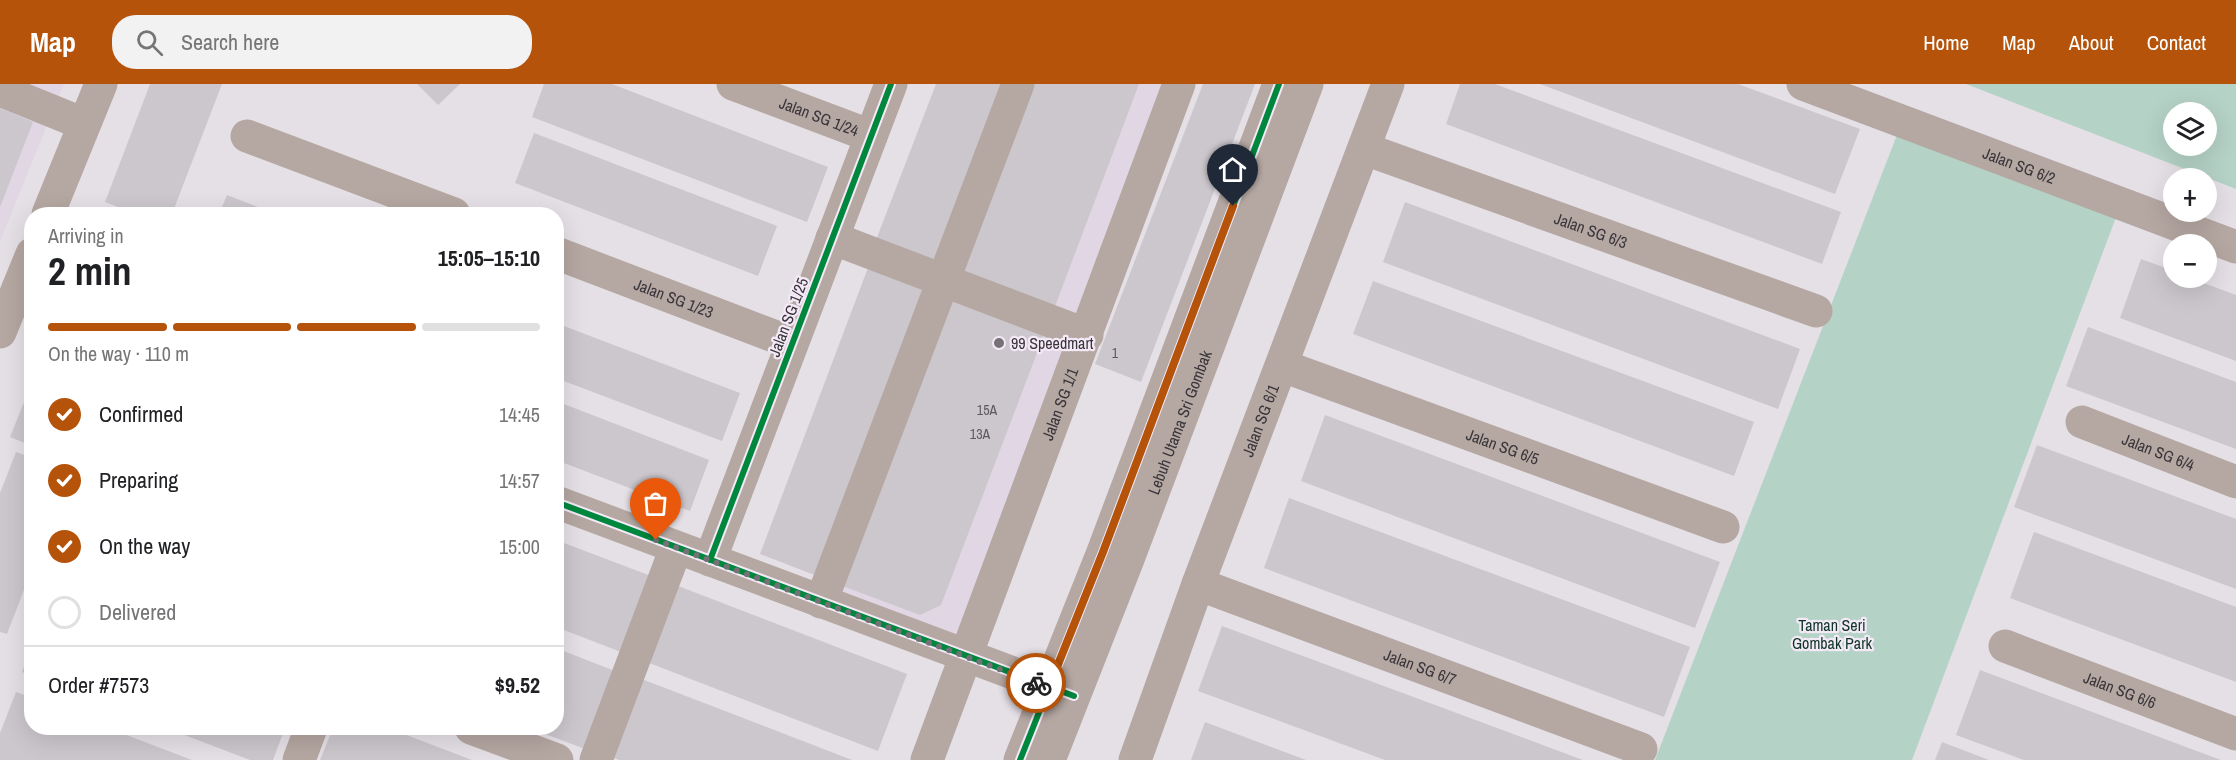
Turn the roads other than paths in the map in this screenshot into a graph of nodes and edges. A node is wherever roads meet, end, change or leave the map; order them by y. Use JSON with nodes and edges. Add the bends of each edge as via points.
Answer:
{"nodes":[{"id":1,"x":101,"y":84,"type":"edge"},
{"id":2,"x":733,"y":84,"type":"edge"},
{"id":3,"x":891,"y":84,"type":"edge"},
{"id":4,"x":1018,"y":84,"type":"edge"},
{"id":5,"x":1179,"y":84,"type":"edge"},
{"id":6,"x":1279,"y":84,"type":"edge"},
{"id":7,"x":1307,"y":84,"type":"edge"},
{"id":8,"x":1388,"y":84,"type":"edge"},
{"id":9,"x":1803,"y":84,"type":"edge"},
{"id":10,"x":0,"y":90,"type":"edge"},
{"id":11,"x":84,"y":124,"type":"junction"},
{"id":12,"x":247,"y":136,"type":"dead end"},
{"id":13,"x":871,"y":136,"type":"junction"},
{"id":14,"x":1365,"y":149,"type":"junction"},
{"id":15,"x":51,"y":207,"type":"edge"},
{"id":16,"x":435,"y":207,"type":"edge"},
{"id":17,"x":832,"y":238,"type":"junction"},
{"id":18,"x":2236,"y":247,"type":"edge"},
{"id":19,"x":564,"y":256,"type":"edge"},
{"id":20,"x":24,"y":267,"type":"edge"},
{"id":21,"x":943,"y":280,"type":"junction"},
{"id":22,"x":8,"y":292,"type":"edge"},
{"id":23,"x":1816,"y":311,"type":"dead end"},
{"id":24,"x":0,"y":332,"type":"edge"},
{"id":25,"x":1087,"y":335,"type":"junction"},
{"id":26,"x":792,"y":343,"type":"junction"},
{"id":27,"x":1283,"y":366,"type":"junction"},
{"id":28,"x":2082,"y":422,"type":"dead end"},
{"id":29,"x":2236,"y":482,"type":"edge"},
{"id":30,"x":564,"y":505,"type":"edge"},
{"id":31,"x":1723,"y":527,"type":"dead end"},
{"id":32,"x":676,"y":548,"type":"junction"},
{"id":33,"x":710,"y":560,"type":"junction"},
{"id":34,"x":1198,"y":584,"type":"junction"},
{"id":35,"x":821,"y":602,"type":"junction"},
{"id":36,"x":2005,"y":646,"type":"dead end"},
{"id":37,"x":966,"y":657,"type":"junction"},
{"id":38,"x":1062,"y":692,"type":"junction"},
{"id":39,"x":2236,"y":734,"type":"edge"},
{"id":40,"x":308,"y":735,"type":"edge"},
{"id":41,"x":490,"y":735,"type":"edge"},
{"id":42,"x":1641,"y":749,"type":"dead end"},
{"id":43,"x":298,"y":760,"type":"edge"},
{"id":44,"x":557,"y":760,"type":"edge"},
{"id":45,"x":596,"y":760,"type":"edge"},
{"id":46,"x":927,"y":760,"type":"edge"},
{"id":47,"x":1020,"y":760,"type":"edge"},
{"id":48,"x":1049,"y":760,"type":"edge"},
{"id":49,"x":1135,"y":760,"type":"edge"}],
"edges":[{"from":1,"to":11,"type":"street"},
{"from":2,"to":13,"type":"street","name":"Jalan SG 1/24"},
{"from":3,"to":13,"type":"street","name":"Jalan SG 1/25"},
{"from":4,"to":21,"type":"street"},
{"from":5,"to":25,"type":"street","name":"Jalan SG 1/1"},
{"from":6,"to":38,"type":"street","name":"Lebuh Utama Sri Gombak","via":[[1107,541]]},
{"from":7,"to":38,"type":"street","name":"Lebuh Utama Sri Gombak"},
{"from":8,"to":14,"type":"street","name":"Jalan SG 6/1"},
{"from":9,"to":18,"type":"street","name":"Jalan SG 6/2"},
{"from":10,"to":11,"type":"street"},
{"from":11,"to":15,"type":"street"},
{"from":12,"to":16,"type":"street"},
{"from":13,"to":17,"type":"street","name":"Jalan SG 1/25"},
{"from":14,"to":23,"type":"street","name":"Jalan SG 6/3"},
{"from":14,"to":27,"type":"street","name":"Jalan SG 6/1"},
{"from":17,"to":21,"type":"street"},
{"from":17,"to":26,"type":"street","name":"Jalan SG 1/25"},
{"from":19,"to":26,"type":"street","name":"Jalan SG 1/23"},
{"from":20,"to":22,"type":"street"},
{"from":21,"to":25,"type":"street"},
{"from":21,"to":35,"type":"street"},
{"from":22,"to":24,"type":"street"},
{"from":25,"to":37,"type":"street","name":"Jalan SG 1/1"},
{"from":26,"to":33,"type":"street","name":"Jalan SG 1/25"},
{"from":27,"to":31,"type":"street","name":"Jalan SG 6/5"},
{"from":27,"to":34,"type":"street","name":"Jalan SG 6/1"},
{"from":28,"to":29,"type":"street","name":"Jalan SG 6/4"},
{"from":30,"to":32,"type":"street"},
{"from":32,"to":33,"type":"street"},
{"from":32,"to":45,"type":"street"},
{"from":33,"to":35,"type":"street"},
{"from":34,"to":42,"type":"street","name":"Jalan SG 6/7"},
{"from":34,"to":49,"type":"street","name":"Jalan SG 6/1"},
{"from":35,"to":37,"type":"street"},
{"from":36,"to":39,"type":"street","name":"Jalan SG 6/6"},
{"from":37,"to":38,"type":"street"},
{"from":37,"to":46,"type":"street","name":"Jalan SG 1/1"},
{"from":38,"to":47,"type":"street","name":"Lebuh Utama Sri Gombak"},
{"from":38,"to":48,"type":"street","name":"Lebuh Utama Sri Gombak"},
{"from":40,"to":43,"type":"street"},
{"from":41,"to":44,"type":"street"}]}
